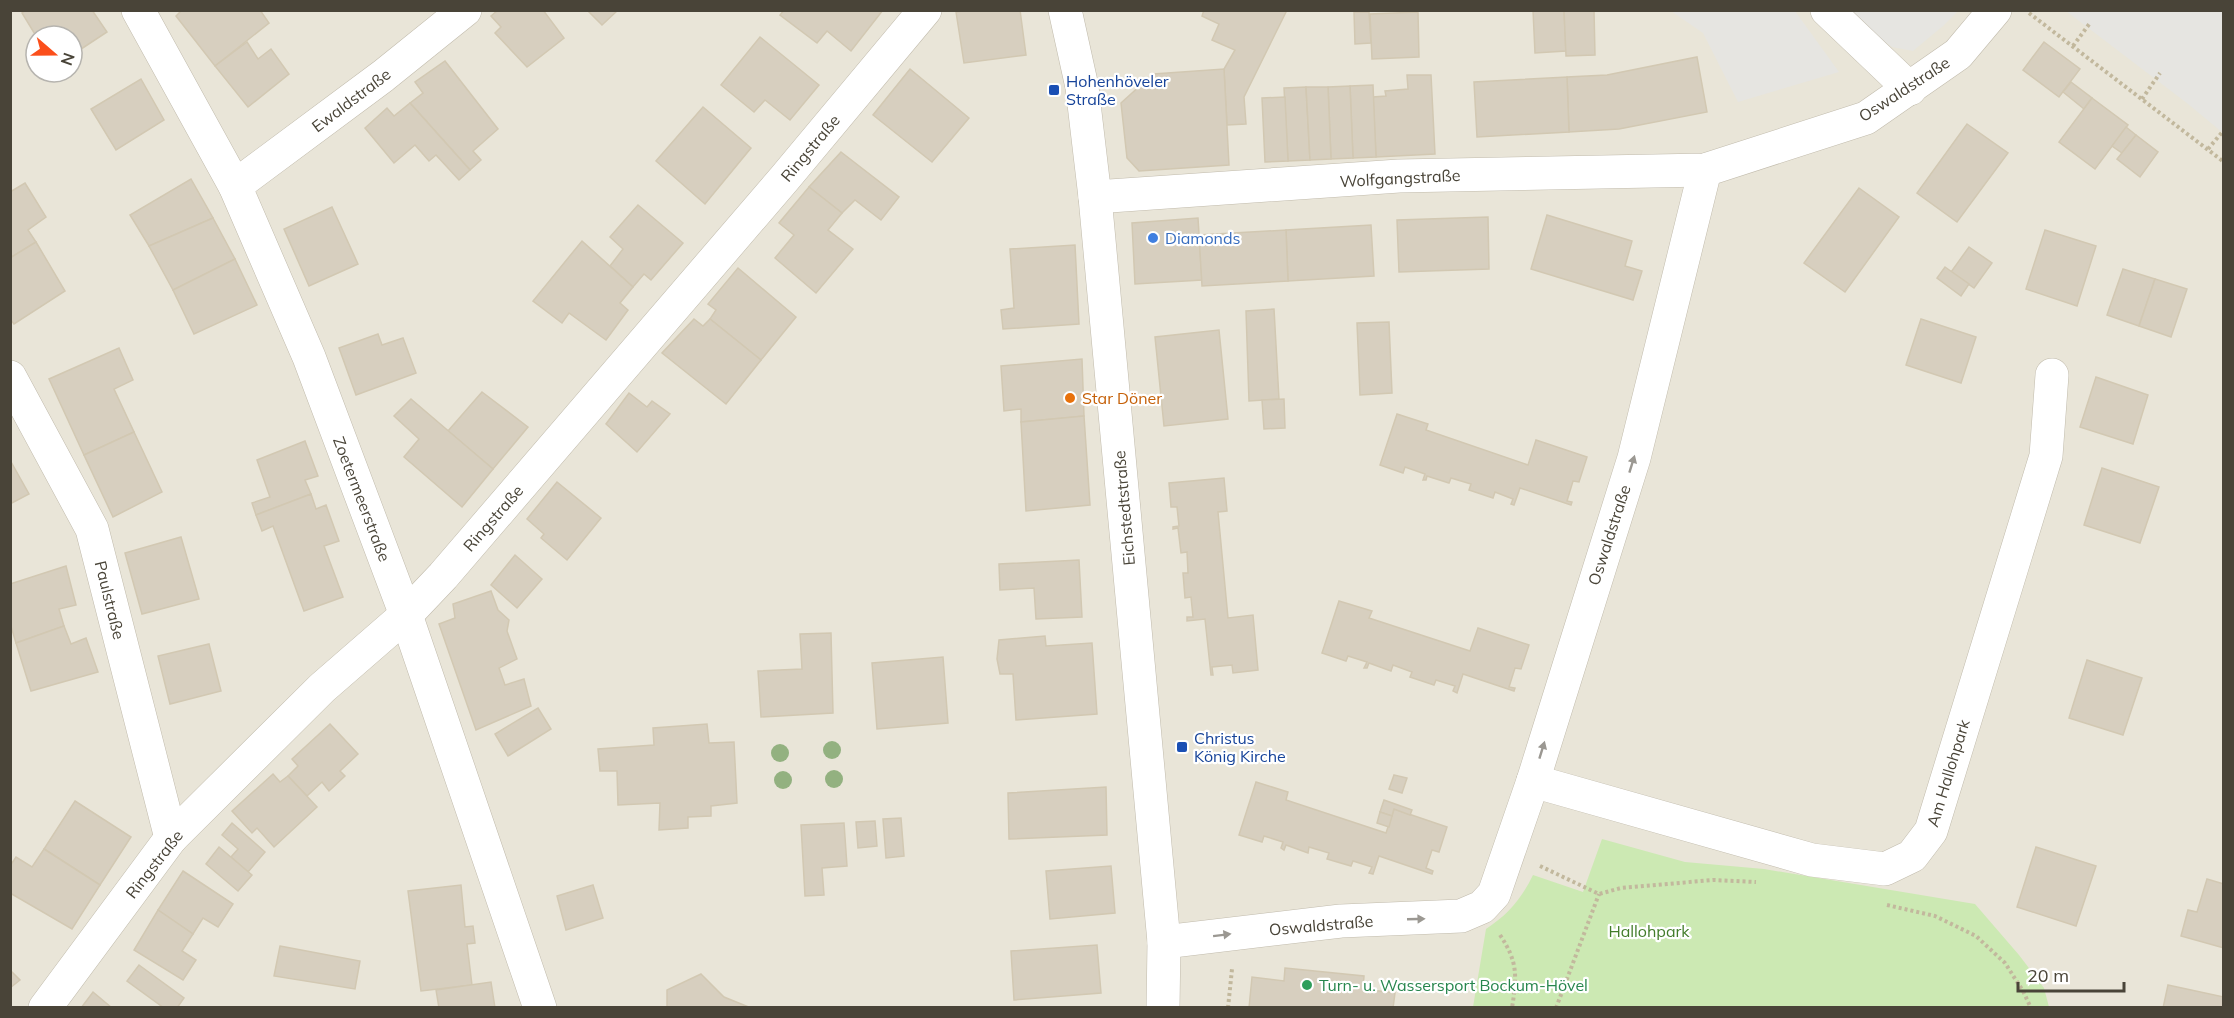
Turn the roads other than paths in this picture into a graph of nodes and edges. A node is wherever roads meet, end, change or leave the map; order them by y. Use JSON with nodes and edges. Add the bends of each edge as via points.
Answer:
{"nodes":[{"id":1,"x":138,"y":10,"type":"edge"},
{"id":2,"x":465,"y":10,"type":"edge"},
{"id":3,"x":925,"y":10,"type":"edge"},
{"id":4,"x":1065,"y":10,"type":"edge"},
{"id":5,"x":1827,"y":10,"type":"edge"},
{"id":6,"x":1995,"y":10,"type":"edge"},
{"id":7,"x":1910,"y":89,"type":"junction"},
{"id":8,"x":1705,"y":170,"type":"junction"},
{"id":9,"x":235,"y":186,"type":"junction"},
{"id":10,"x":1095,"y":197,"type":"junction"},
{"id":11,"x":2052,"y":375,"type":"dead end"},
{"id":12,"x":10,"y":377,"type":"edge"},
{"id":13,"x":406,"y":615,"type":"junction"},
{"id":14,"x":1533,"y":781,"type":"junction"},
{"id":15,"x":171,"y":838,"type":"junction"},
{"id":16,"x":1164,"y":942,"type":"junction"},
{"id":17,"x":45,"y":1008,"type":"edge"},
{"id":18,"x":540,"y":1008,"type":"edge"},
{"id":19,"x":1163,"y":1008,"type":"edge"}],
"edges":[{"from":1,"to":9,"type":"street","name":"Zoetermeerstraße"},
{"from":2,"to":9,"type":"street","name":"Ewaldstraße"},
{"from":3,"to":13,"type":"street","name":"Ringstraße","via":[[459,558]]},
{"from":4,"to":10,"type":"street","name":"Eichstedtstraße","via":[[1082,87]]},
{"from":5,"to":7,"type":"street"},
{"from":6,"to":7,"type":"street","name":"Oswaldstraße","via":[[1958,54]]},
{"from":7,"to":8,"type":"street","name":"Oswaldstraße","via":[[1866,118]]},
{"from":8,"to":10,"type":"street","name":"Wolfgangstraße","via":[[1399,176]]},
{"from":14,"to":8,"type":"street","name":"Oswaldstraße","one_way":true,"via":[[1634,458]]},
{"from":9,"to":13,"type":"street","name":"Zoetermeerstraße","via":[[309,357]]},
{"from":10,"to":16,"type":"street","name":"Eichstedtstraße"},
{"from":11,"to":14,"type":"street","name":"Am Hallohpark","via":[[2046,456],[1931,831],[1912,856],[1885,869],[1812,861]]},
{"from":12,"to":15,"type":"street","name":"Paulstraße","via":[[92,529]]},
{"from":13,"to":15,"type":"street","name":"Ringstraße","via":[[322,688]]},
{"from":13,"to":18,"type":"street","name":"Zoetermeerstraße"},
{"from":16,"to":14,"type":"street","name":"Oswaldstraße","one_way":true,"via":[[1341,921],[1461,916],[1482,907],[1494,894]]},
{"from":15,"to":17,"type":"street","name":"Ringstraße"},
{"from":16,"to":19,"type":"street","name":"Eichstedtstraße"}]}
